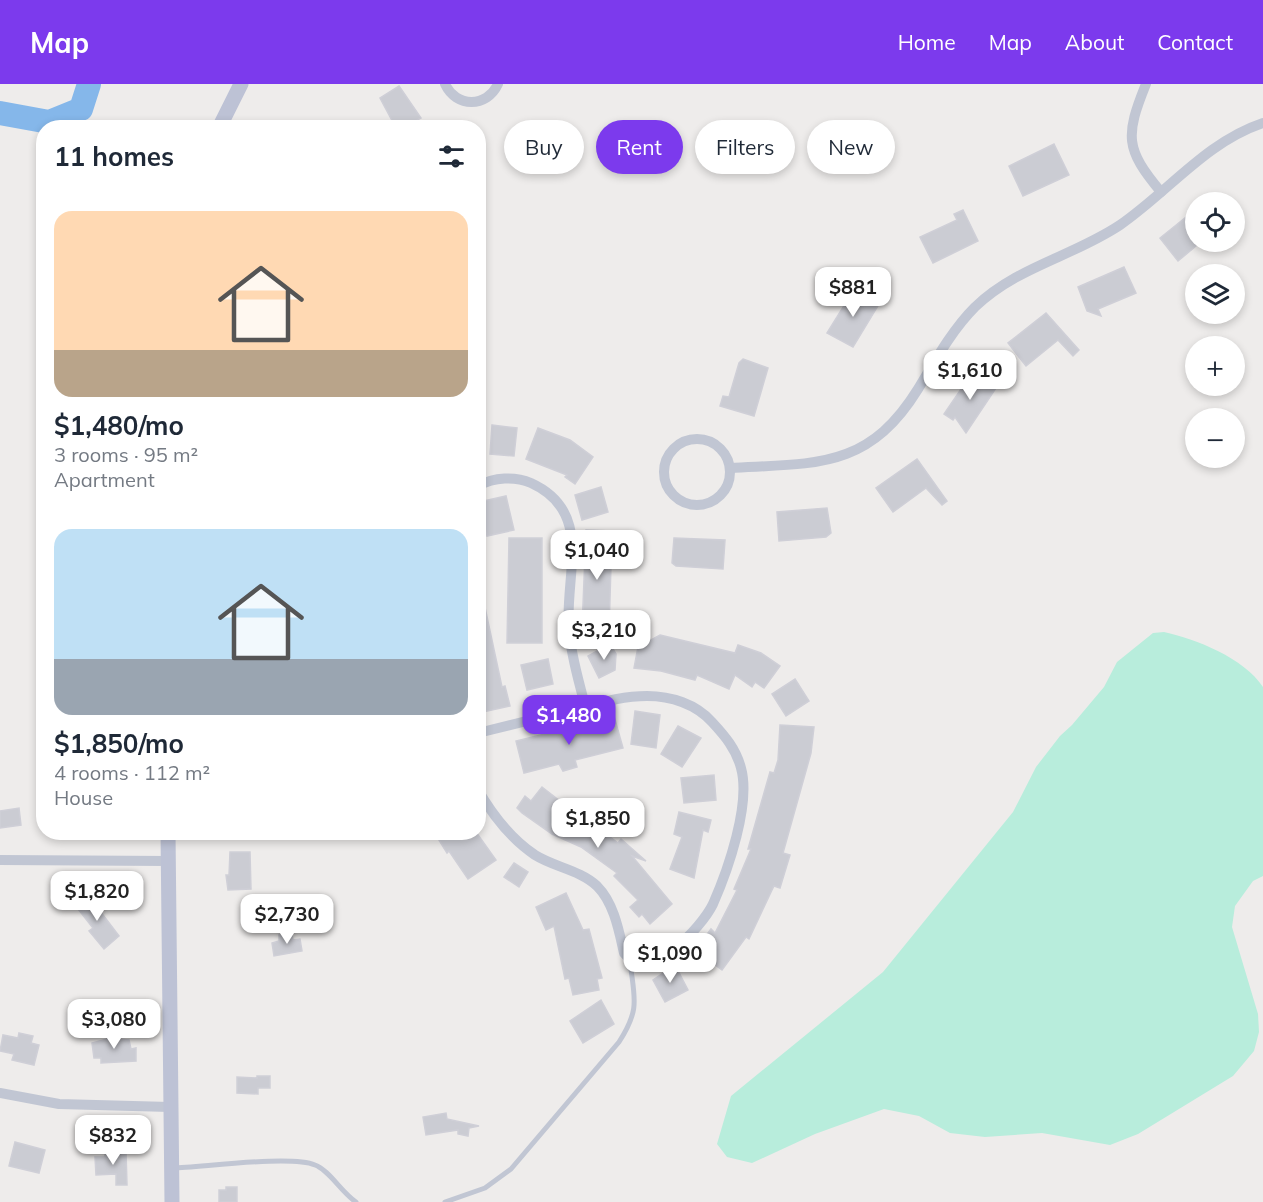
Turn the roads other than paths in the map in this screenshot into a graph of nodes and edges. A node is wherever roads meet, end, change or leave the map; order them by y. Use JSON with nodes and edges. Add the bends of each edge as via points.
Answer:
{"nodes":[{"id":1,"x":240,"y":84,"type":"edge"},
{"id":2,"x":445,"y":84,"type":"edge"},
{"id":3,"x":498,"y":84,"type":"edge"},
{"id":4,"x":1146,"y":84,"type":"edge"},
{"id":5,"x":223,"y":120,"type":"edge"},
{"id":6,"x":1263,"y":123,"type":"edge"},
{"id":7,"x":1161,"y":192,"type":"junction"},
{"id":8,"x":730,"y":468,"type":"junction"},
{"id":9,"x":486,"y":483,"type":"edge"},
{"id":10,"x":585,"y":706,"type":"junction"},
{"id":11,"x":486,"y":731,"type":"edge"},
{"id":12,"x":486,"y":804,"type":"edge"},
{"id":13,"x":168,"y":840,"type":"edge"},
{"id":14,"x":0,"y":860,"type":"edge"},
{"id":15,"x":169,"y":861,"type":"junction"},
{"id":16,"x":630,"y":961,"type":"junction"},
{"id":17,"x":0,"y":1092,"type":"edge"},
{"id":18,"x":170,"y":1107,"type":"junction"},
{"id":19,"x":171,"y":1168,"type":"junction"},
{"id":20,"x":172,"y":1202,"type":"edge"},
{"id":21,"x":356,"y":1202,"type":"edge"},
{"id":22,"x":445,"y":1202,"type":"edge"}],
"edges":[{"from":1,"to":5,"type":"street"},
{"from":2,"to":3,"type":"street","via":[[454,96],[469,103],[486,99]]},
{"from":4,"to":7,"type":"street","via":[[1133,119],[1133,149],[1140,167]]},
{"from":6,"to":7,"type":"street","via":[[1218,145]]},
{"from":7,"to":8,"type":"street","via":[[1118,226],[1026,270],[982,301],[957,329],[902,414],[864,448],[809,463]]},
{"from":8,"to":8,"type":"street","via":[[721,449],[708,441],[694,440],[674,449],[666,462],[665,475],[677,498],[689,504],[703,504],[715,500],[725,490]]},
{"from":9,"to":10,"type":"street","via":[[499,479],[528,482],[553,496],[569,519],[573,537],[569,631]]},
{"from":10,"to":11,"type":"street"},
{"from":10,"to":16,"type":"street","via":[[646,696],[667,697],[686,704],[707,717],[725,736],[741,769],[742,801],[733,845],[709,913],[690,936],[670,951],[649,963]]},
{"from":12,"to":16,"type":"street","via":[[536,855],[596,885],[607,899]]},
{"from":13,"to":15,"type":"street"},
{"from":14,"to":15,"type":"street"},
{"from":15,"to":18,"type":"street"},
{"from":16,"to":22,"type":"lane","via":[[635,1008],[632,1022],[619,1042],[511,1169],[485,1188]]},
{"from":17,"to":18,"type":"street","via":[[59,1104]]},
{"from":18,"to":19,"type":"street"},
{"from":19,"to":20,"type":"street"},
{"from":19,"to":21,"type":"lane","via":[[284,1161],[316,1165]]}]}
